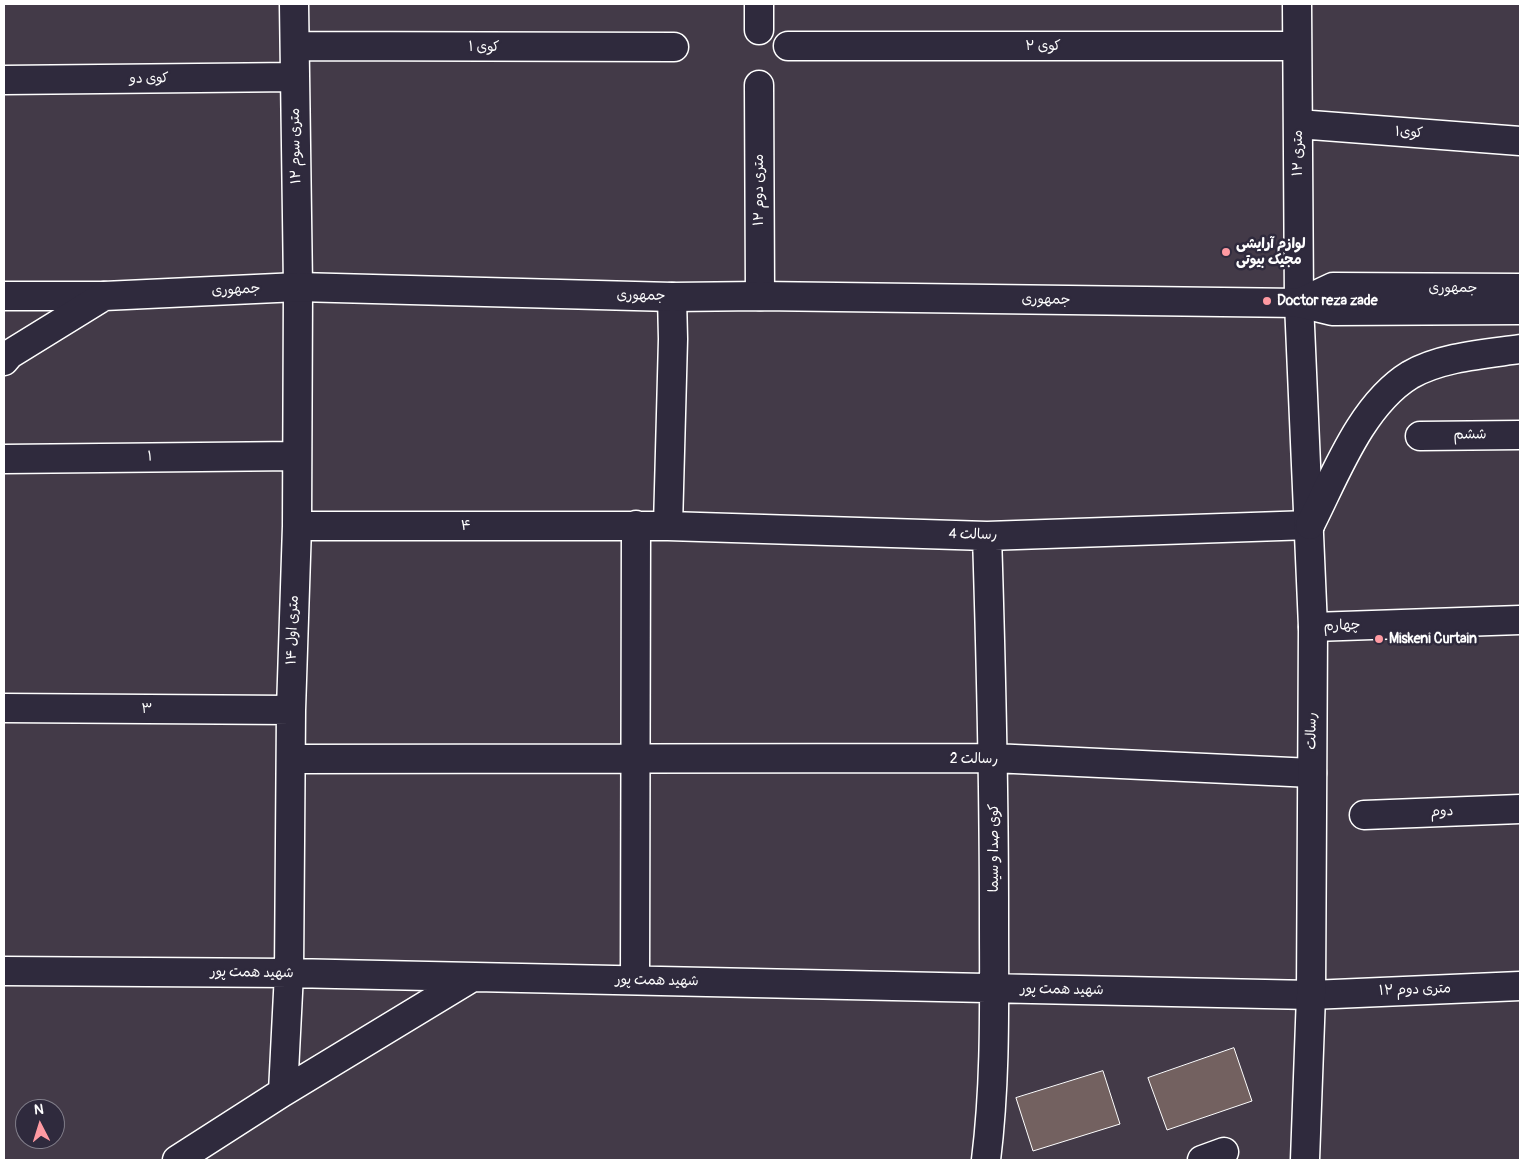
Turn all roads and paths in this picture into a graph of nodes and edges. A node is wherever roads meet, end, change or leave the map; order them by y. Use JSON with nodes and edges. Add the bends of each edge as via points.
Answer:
{"nodes":[{"id":1,"x":294,"y":4,"type":"edge"},
{"id":2,"x":1297,"y":4,"type":"edge"},
{"id":3,"x":294,"y":46,"type":"junction"},
{"id":4,"x":788,"y":46,"type":"dead end"},
{"id":5,"x":1297,"y":46,"type":"junction"},
{"id":6,"x":674,"y":47,"type":"dead end"},
{"id":7,"x":295,"y":77,"type":"junction"},
{"id":8,"x":4,"y":80,"type":"edge"},
{"id":9,"x":759,"y":85,"type":"dead end"},
{"id":10,"x":1298,"y":124,"type":"junction"},
{"id":11,"x":1520,"y":141,"type":"edge"},
{"id":12,"x":298,"y":287,"type":"junction"},
{"id":13,"x":1520,"y":288,"type":"edge"},
{"id":14,"x":4,"y":296,"type":"edge"},
{"id":15,"x":104,"y":296,"type":"junction"},
{"id":16,"x":760,"y":296,"type":"junction"},
{"id":17,"x":672,"y":297,"type":"junction"},
{"id":18,"x":1299,"y":303,"type":"junction"},
{"id":19,"x":1520,"y":310,"type":"edge"},
{"id":20,"x":1520,"y":349,"type":"edge"},
{"id":21,"x":4,"y":361,"type":"edge"},
{"id":22,"x":1520,"y":435,"type":"edge"},
{"id":23,"x":1420,"y":436,"type":"dead end"},
{"id":24,"x":297,"y":456,"type":"junction"},
{"id":25,"x":4,"y":458,"type":"edge"},
{"id":26,"x":636,"y":525,"type":"junction"},
{"id":27,"x":1310,"y":525,"type":"junction"},
{"id":28,"x":297,"y":526,"type":"junction"},
{"id":29,"x":668,"y":526,"type":"junction"},
{"id":30,"x":987,"y":536,"type":"junction"},
{"id":31,"x":1520,"y":620,"type":"edge"},
{"id":32,"x":1314,"y":627,"type":"junction"},
{"id":33,"x":4,"y":708,"type":"edge"},
{"id":34,"x":291,"y":710,"type":"junction"},
{"id":35,"x":994,"y":758,"type":"junction"},
{"id":36,"x":292,"y":759,"type":"junction"},
{"id":37,"x":635,"y":759,"type":"junction"},
{"id":38,"x":1312,"y":773,"type":"junction"},
{"id":39,"x":1520,"y":809,"type":"edge"},
{"id":40,"x":1364,"y":815,"type":"dead end"},
{"id":41,"x":4,"y":971,"type":"edge"},
{"id":42,"x":289,"y":973,"type":"junction"},
{"id":43,"x":471,"y":978,"type":"junction"},
{"id":44,"x":635,"y":980,"type":"junction"},
{"id":45,"x":1520,"y":986,"type":"edge"},
{"id":46,"x":994,"y":988,"type":"junction"},
{"id":47,"x":1311,"y":995,"type":"junction"},
{"id":48,"x":282,"y":1092,"type":"junction"},
{"id":49,"x":177,"y":1160,"type":"edge"},
{"id":50,"x":986,"y":1160,"type":"edge"},
{"id":51,"x":1305,"y":1160,"type":"edge"}],
"edges":[{"from":1,"to":3,"type":"street","name":"۱۲ متری سوم"},
{"from":2,"to":5,"type":"street","name":"۱۲ متری"},
{"from":3,"to":6,"type":"street","name":"کوی ۱"},
{"from":3,"to":7,"type":"street","name":"۱۲ متری سوم"},
{"from":4,"to":5,"type":"street","name":"کوی ۲"},
{"from":5,"to":10,"type":"street","name":"۱۲ متری"},
{"from":7,"to":8,"type":"street","name":"کوی دو"},
{"from":7,"to":12,"type":"street","name":"۱۲ متری سوم"},
{"from":9,"to":16,"type":"street","name":"۱۲ متری دوم"},
{"from":10,"to":11,"type":"street","name":"کوی۱"},
{"from":10,"to":18,"type":"street","name":"۱۲ متری"},
{"from":12,"to":15,"type":"street","name":"جمهوری"},
{"from":12,"to":17,"type":"street","name":"جمهوری"},
{"from":12,"to":24,"type":"street","name":"۱۴ متری اول"},
{"from":13,"to":18,"type":"street","name":"جمهوری","via":[[1333,287]]},
{"from":14,"to":15,"type":"street"},
{"from":15,"to":21,"type":"street","name":"جمهوری","via":[[10,354]]},
{"from":16,"to":17,"type":"street","name":"جمهوری"},
{"from":16,"to":18,"type":"street","name":"جمهوری"},
{"from":17,"to":29,"type":"street","via":[[674,338]]},
{"from":18,"to":19,"type":"street","name":"جمهوری","via":[[1332,310]]},
{"from":18,"to":27,"type":"street","name":"رسالت"},
{"from":20,"to":27,"type":"street","via":[[1459,357],[1410,375],[1380,401],[1358,432]]},
{"from":22,"to":23,"type":"street","name":"ششم"},
{"from":24,"to":25,"type":"street","name":"۱"},
{"from":24,"to":28,"type":"street","name":"۱۴ متری اول"},
{"from":26,"to":28,"type":"street","name":"۴"},
{"from":26,"to":29,"type":"street","name":"رسالت 4"},
{"from":26,"to":37,"type":"street"},
{"from":27,"to":30,"type":"street","name":"رسالت 4"},
{"from":27,"to":32,"type":"street","name":"رسالت"},
{"from":28,"to":34,"type":"street","name":"۱۴ متری اول"},
{"from":29,"to":30,"type":"street","name":"رسالت 4"},
{"from":30,"to":35,"type":"street","name":"کوی صدا و سیما"},
{"from":31,"to":32,"type":"street","name":"چهارم"},
{"from":32,"to":38,"type":"street","name":"رسالت"},
{"from":33,"to":34,"type":"street","name":"۳"},
{"from":34,"to":36,"type":"street","name":"۱۴ متری اول"},
{"from":35,"to":37,"type":"street","name":"رسالت 2"},
{"from":35,"to":38,"type":"street","name":"رسالت 2"},
{"from":35,"to":46,"type":"street","name":"کوی صدا و سیما"},
{"from":36,"to":37,"type":"street","name":"رسالت 2"},
{"from":36,"to":42,"type":"street","name":"۱۴ متری اول"},
{"from":37,"to":44,"type":"street"},
{"from":38,"to":47,"type":"street","name":"رسالت"},
{"from":39,"to":40,"type":"street","name":"دوم"},
{"from":41,"to":42,"type":"street","name":"شهید همت پور"},
{"from":42,"to":43,"type":"street","name":"شهید همت پور"},
{"from":42,"to":48,"type":"street","name":"۱۴ متری اول"},
{"from":43,"to":44,"type":"street","name":"شهید همت پور"},
{"from":43,"to":48,"type":"street"},
{"from":44,"to":46,"type":"street","name":"شهید همت پور"},
{"from":45,"to":47,"type":"street","name":"۱۲ متری دوم"},
{"from":46,"to":47,"type":"street","name":"شهید همت پور"},
{"from":46,"to":50,"type":"street","name":"کوی صدا و سیما","via":[[992,1114]]},
{"from":47,"to":51,"type":"street","name":"رسالت"},
{"from":48,"to":49,"type":"street"}]}
